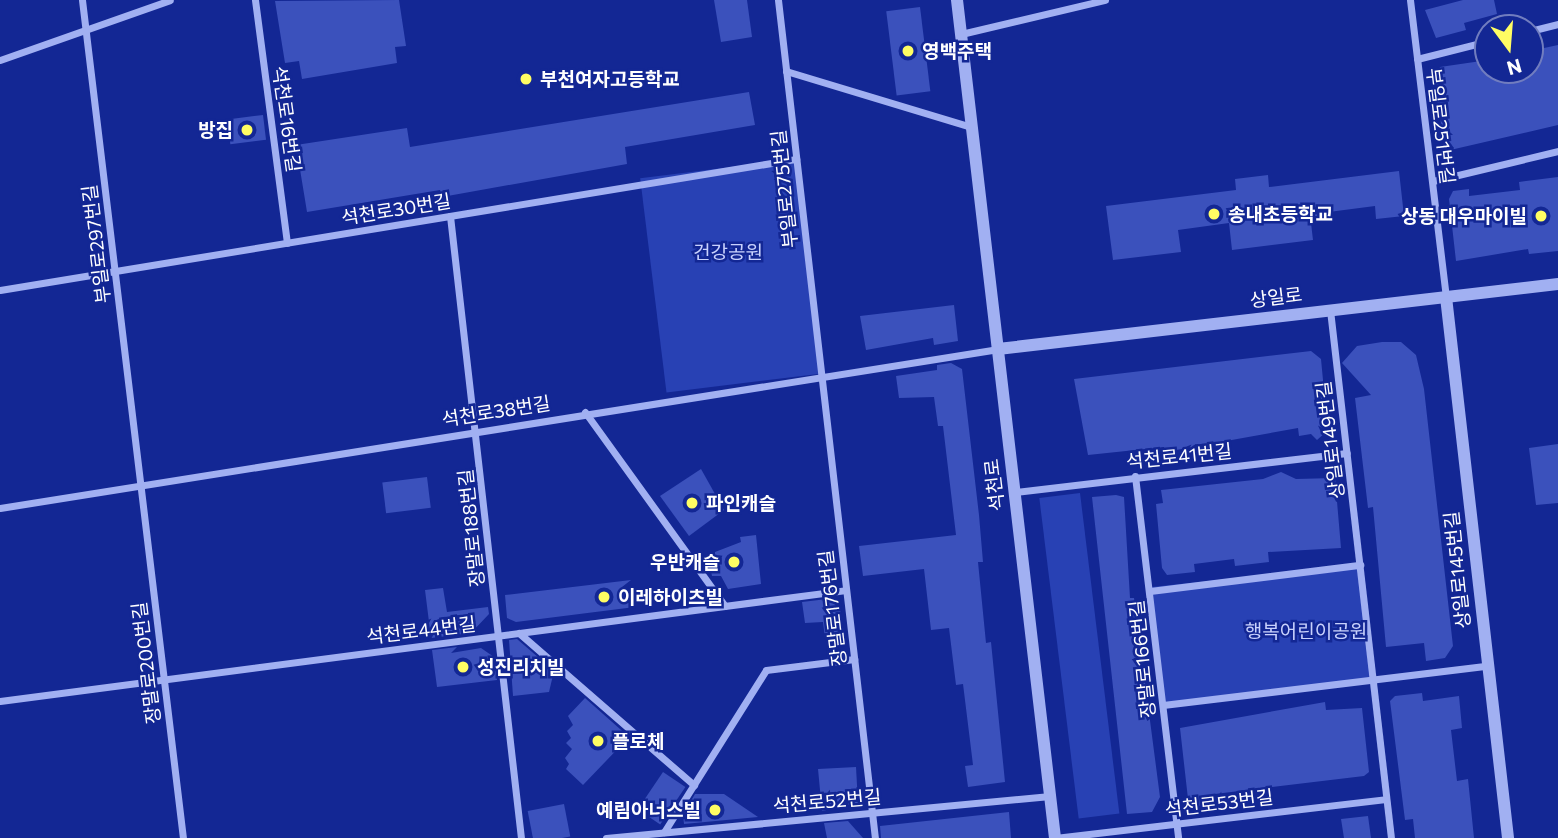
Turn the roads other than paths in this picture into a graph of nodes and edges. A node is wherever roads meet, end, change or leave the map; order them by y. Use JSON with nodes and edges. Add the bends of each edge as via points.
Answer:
{"nodes":[{"id":1,"x":82,"y":0,"type":"edge"},
{"id":2,"x":170,"y":0,"type":"edge"},
{"id":3,"x":255,"y":0,"type":"edge"},
{"id":4,"x":778,"y":0,"type":"edge"},
{"id":5,"x":957,"y":0,"type":"edge"},
{"id":6,"x":1105,"y":0,"type":"edge"},
{"id":7,"x":1410,"y":0,"type":"edge"},
{"id":8,"x":86,"y":30,"type":"junction"},
{"id":9,"x":961,"y":34,"type":"junction"},
{"id":10,"x":1474,"y":45,"type":"edge"},
{"id":11,"x":1417,"y":59,"type":"junction"},
{"id":12,"x":0,"y":60,"type":"edge"},
{"id":13,"x":786,"y":71,"type":"junction"},
{"id":14,"x":972,"y":127,"type":"junction"},
{"id":15,"x":1558,"y":151,"type":"edge"},
{"id":16,"x":796,"y":159,"type":"junction"},
{"id":17,"x":1433,"y":181,"type":"junction"},
{"id":18,"x":450,"y":216,"type":"junction"},
{"id":19,"x":287,"y":243,"type":"junction"},
{"id":20,"x":115,"y":271,"type":"junction"},
{"id":21,"x":1558,"y":284,"type":"edge"},
{"id":22,"x":0,"y":290,"type":"edge"},
{"id":23,"x":1446,"y":297,"type":"junction"},
{"id":24,"x":1330,"y":310,"type":"junction"},
{"id":25,"x":998,"y":349,"type":"junction"},
{"id":26,"x":821,"y":374,"type":"junction"},
{"id":27,"x":585,"y":412,"type":"junction"},
{"id":28,"x":476,"y":430,"type":"junction"},
{"id":29,"x":1347,"y":453,"type":"junction"},
{"id":30,"x":1135,"y":476,"type":"junction"},
{"id":31,"x":141,"y":485,"type":"junction"},
{"id":32,"x":1015,"y":492,"type":"junction"},
{"id":33,"x":0,"y":508,"type":"edge"},
{"id":34,"x":1360,"y":565,"type":"junction"},
{"id":35,"x":846,"y":590,"type":"junction"},
{"id":36,"x":1150,"y":591,"type":"junction"},
{"id":37,"x":725,"y":606,"type":"junction"},
{"id":38,"x":519,"y":633,"type":"junction"},
{"id":39,"x":499,"y":635,"type":"junction"},
{"id":40,"x":854,"y":660,"type":"junction"},
{"id":41,"x":1487,"y":666,"type":"junction"},
{"id":42,"x":164,"y":679,"type":"junction"},
{"id":43,"x":1373,"y":682,"type":"junction"},
{"id":44,"x":0,"y":701,"type":"edge"},
{"id":45,"x":1163,"y":705,"type":"junction"},
{"id":46,"x":694,"y":785,"type":"junction"},
{"id":47,"x":1050,"y":796,"type":"junction"},
{"id":48,"x":1386,"y":799,"type":"junction"},
{"id":49,"x":872,"y":813,"type":"junction"},
{"id":50,"x":1176,"y":823,"type":"junction"},
{"id":51,"x":664,"y":832,"type":"junction"},
{"id":52,"x":183,"y":838,"type":"edge"},
{"id":53,"x":521,"y":838,"type":"edge"},
{"id":54,"x":606,"y":838,"type":"edge"},
{"id":55,"x":875,"y":838,"type":"edge"},
{"id":56,"x":1055,"y":838,"type":"edge"},
{"id":57,"x":1178,"y":838,"type":"edge"},
{"id":58,"x":1391,"y":838,"type":"edge"},
{"id":59,"x":1508,"y":838,"type":"edge"}],
"edges":[{"from":1,"to":8,"type":"street","name":"부일로297번길"},
{"from":2,"to":8,"type":"street"},
{"from":3,"to":19,"type":"street","name":"석천로16번길"},
{"from":4,"to":13,"type":"street","name":"부일로275번길"},
{"from":5,"to":9,"type":"street","name":"석천로"},
{"from":6,"to":9,"type":"street"},
{"from":7,"to":11,"type":"street","name":"부일로251번길"},
{"from":8,"to":12,"type":"street"},
{"from":8,"to":20,"type":"street","name":"부일로297번길"},
{"from":9,"to":14,"type":"street","name":"석천로"},
{"from":10,"to":11,"type":"street"},
{"from":11,"to":17,"type":"street","name":"부일로251번길"},
{"from":13,"to":14,"type":"street"},
{"from":13,"to":16,"type":"street","name":"부일로275번길"},
{"from":14,"to":25,"type":"street","name":"석천로"},
{"from":15,"to":17,"type":"street"},
{"from":16,"to":18,"type":"street","name":"석천로30번길"},
{"from":16,"to":26,"type":"street","name":"부일로275번길"},
{"from":17,"to":23,"type":"street","name":"부일로251번길"},
{"from":18,"to":19,"type":"street","name":"석천로30번길"},
{"from":18,"to":28,"type":"street","name":"장말로188번길"},
{"from":19,"to":20,"type":"street","name":"석천로30번길"},
{"from":20,"to":22,"type":"street","name":"석천로30번길"},
{"from":20,"to":31,"type":"street","name":"부일로297번길"},
{"from":21,"to":23,"type":"street","name":"상일로"},
{"from":23,"to":24,"type":"street","name":"상일로"},
{"from":23,"to":41,"type":"street","name":"상일로145번길"},
{"from":24,"to":25,"type":"street","name":"상일로"},
{"from":24,"to":29,"type":"street","name":"상일로149번길"},
{"from":25,"to":26,"type":"street","name":"석천로38번길"},
{"from":25,"to":32,"type":"street","name":"석천로"},
{"from":26,"to":27,"type":"street","name":"석천로38번길"},
{"from":26,"to":35,"type":"street","name":"장말로176번길"},
{"from":27,"to":28,"type":"street","name":"석천로38번길"},
{"from":27,"to":37,"type":"street"},
{"from":28,"to":31,"type":"street","name":"석천로38번길"},
{"from":28,"to":39,"type":"street","name":"장말로188번길"},
{"from":29,"to":30,"type":"street","name":"석천로41번길"},
{"from":29,"to":34,"type":"street","name":"상일로149번길"},
{"from":30,"to":32,"type":"street","name":"석천로41번길"},
{"from":30,"to":36,"type":"street","name":"장말로166번길"},
{"from":31,"to":33,"type":"street","name":"석천로38번길"},
{"from":31,"to":42,"type":"street","name":"장말로200번길"},
{"from":32,"to":47,"type":"street","name":"석천로"},
{"from":34,"to":36,"type":"street"},
{"from":34,"to":43,"type":"street","name":"상일로149번길"},
{"from":35,"to":37,"type":"street","name":"석천로44번길"},
{"from":35,"to":40,"type":"street","name":"장말로176번길"},
{"from":36,"to":45,"type":"street","name":"장말로166번길"},
{"from":37,"to":38,"type":"street","name":"석천로44번길"},
{"from":38,"to":39,"type":"street","name":"석천로44번길"},
{"from":38,"to":46,"type":"street"},
{"from":39,"to":42,"type":"street","name":"석천로44번길"},
{"from":39,"to":53,"type":"street","name":"장말로188번길"},
{"from":40,"to":46,"type":"street","via":[[765,670]]},
{"from":40,"to":49,"type":"street","name":"장말로176번길"},
{"from":41,"to":43,"type":"street"},
{"from":41,"to":59,"type":"street","name":"상일로145번길"},
{"from":42,"to":44,"type":"street","name":"석천로44번길"},
{"from":42,"to":52,"type":"street","name":"장말로200번길"},
{"from":43,"to":45,"type":"street"},
{"from":43,"to":48,"type":"street","name":"상일로149번길"},
{"from":45,"to":50,"type":"street","name":"장말로166번길"},
{"from":46,"to":51,"type":"street"},
{"from":47,"to":49,"type":"street","name":"석천로52번길"},
{"from":47,"to":56,"type":"street","name":"석천로"},
{"from":48,"to":50,"type":"street","name":"석천로53번길"},
{"from":48,"to":58,"type":"street","name":"상일로149번길"},
{"from":49,"to":51,"type":"street","name":"석천로52번길"},
{"from":49,"to":55,"type":"street","name":"장말로176번길"},
{"from":50,"to":56,"type":"street","name":"석천로53번길"},
{"from":50,"to":57,"type":"street","name":"장말로166번길"},
{"from":51,"to":54,"type":"street","name":"석천로52번길"}]}
